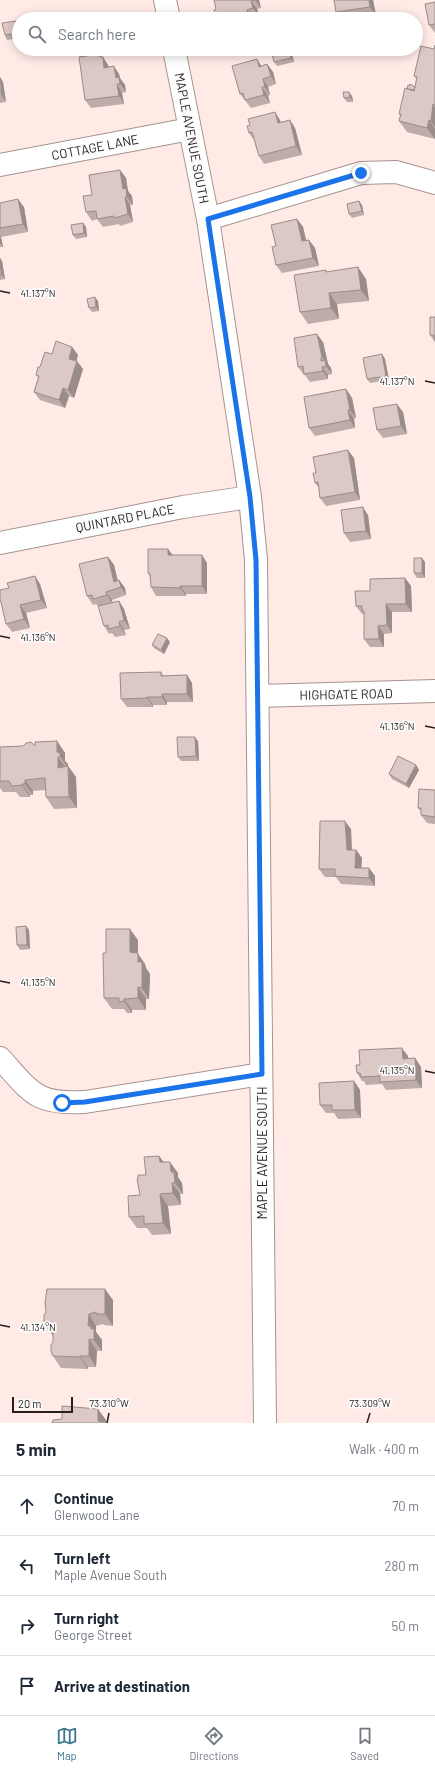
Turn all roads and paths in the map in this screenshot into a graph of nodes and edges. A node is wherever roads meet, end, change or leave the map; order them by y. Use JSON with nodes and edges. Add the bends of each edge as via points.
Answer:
{"nodes":[{"id":1,"x":165,"y":0,"type":"edge"},
{"id":2,"x":168,"y":12,"type":"edge"},
{"id":3,"x":175,"y":56,"type":"edge"},
{"id":4,"x":190,"y":129,"type":"junction"},
{"id":5,"x":0,"y":165,"type":"edge"},
{"id":6,"x":435,"y":183,"type":"edge"},
{"id":7,"x":208,"y":219,"type":"junction"},
{"id":8,"x":250,"y":497,"type":"junction"},
{"id":9,"x":0,"y":543,"type":"edge"},
{"id":10,"x":435,"y":691,"type":"edge"},
{"id":11,"x":258,"y":696,"type":"junction"},
{"id":12,"x":0,"y":1058,"type":"edge"},
{"id":13,"x":262,"y":1074,"type":"junction"},
{"id":14,"x":264,"y":1423,"type":"edge"}],
"edges":[{"from":1,"to":2,"type":"street"},
{"from":3,"to":4,"type":"street","name":"MAPLE AVENUE SOUTH"},
{"from":4,"to":5,"type":"street","name":"COTTAGE LANE"},
{"from":4,"to":7,"type":"street","name":"MAPLE AVENUE SOUTH"},
{"from":6,"to":7,"type":"street","via":[[396,172],[361,173]]},
{"from":7,"to":8,"type":"street","name":"MAPLE AVENUE SOUTH"},
{"from":8,"to":9,"type":"street","name":"QUINTARD PLACE","via":[[184,506]]},
{"from":8,"to":11,"type":"street","name":"MAPLE AVENUE SOUTH","via":[[256,560]]},
{"from":10,"to":11,"type":"street","name":"HIGHGATE ROAD"},
{"from":11,"to":13,"type":"street","name":"MAPLE AVENUE SOUTH"},
{"from":12,"to":13,"type":"street","via":[[31,1092],[45,1100],[62,1103],[85,1102]]},
{"from":13,"to":14,"type":"street","name":"MAPLE AVENUE SOUTH"}]}
